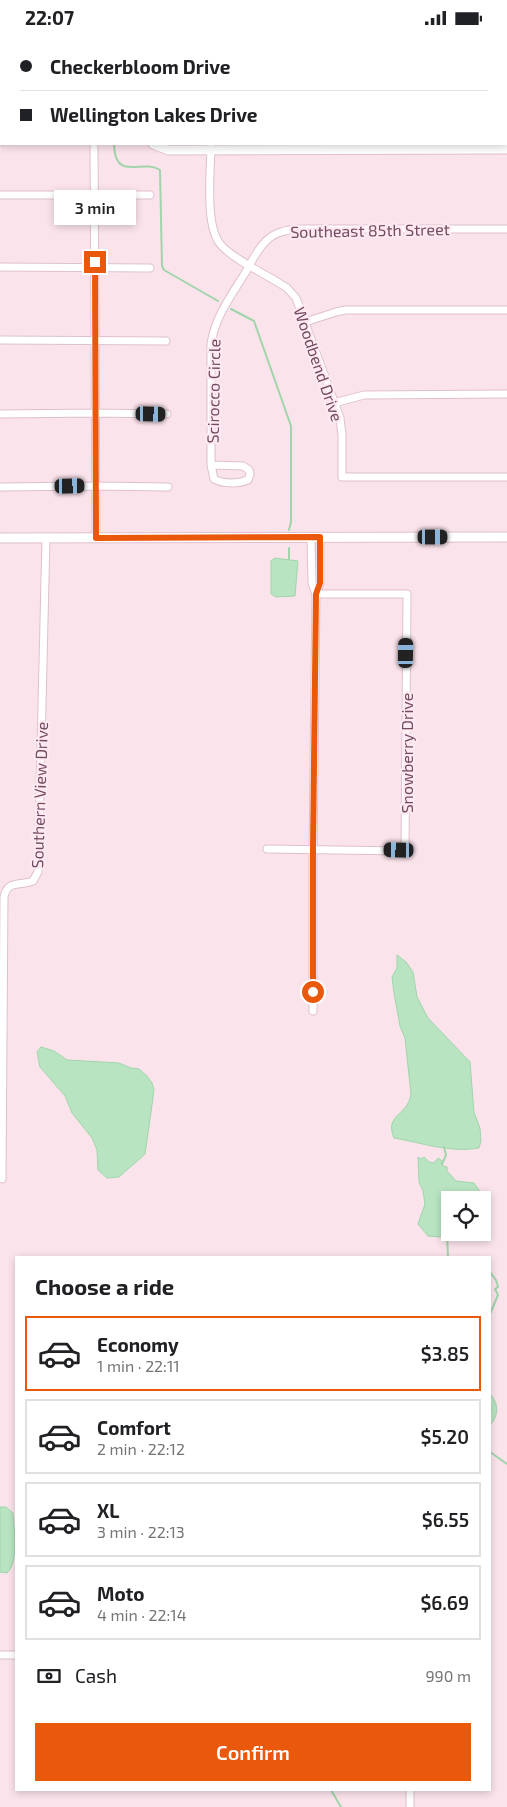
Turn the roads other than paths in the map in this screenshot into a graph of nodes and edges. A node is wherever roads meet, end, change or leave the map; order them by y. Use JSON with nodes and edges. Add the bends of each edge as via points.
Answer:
{"nodes":[{"id":1,"x":94,"y":145,"type":"edge"},
{"id":2,"x":156,"y":145,"type":"edge"},
{"id":3,"x":293,"y":146,"type":"edge"},
{"id":4,"x":371,"y":146,"type":"edge"},
{"id":5,"x":451,"y":146,"type":"edge"},
{"id":6,"x":211,"y":147,"type":"edge"},
{"id":7,"x":507,"y":149,"type":"edge"},
{"id":8,"x":0,"y":195,"type":"edge"},
{"id":9,"x":94,"y":195,"type":"junction"},
{"id":10,"x":150,"y":195,"type":"dead end"},
{"id":11,"x":507,"y":229,"type":"edge"},
{"id":12,"x":250,"y":265,"type":"junction"},
{"id":13,"x":0,"y":267,"type":"edge"},
{"id":14,"x":95,"y":267,"type":"junction"},
{"id":15,"x":150,"y":268,"type":"dead end"},
{"id":16,"x":507,"y":310,"type":"edge"},
{"id":17,"x":305,"y":322,"type":"junction"},
{"id":18,"x":0,"y":340,"type":"edge"},
{"id":19,"x":95,"y":340,"type":"junction"},
{"id":20,"x":166,"y":341,"type":"dead end"},
{"id":21,"x":507,"y":394,"type":"edge"},
{"id":22,"x":334,"y":403,"type":"junction"},
{"id":23,"x":95,"y":413,"type":"junction"},
{"id":24,"x":167,"y":414,"type":"dead end"},
{"id":25,"x":0,"y":415,"type":"edge"},
{"id":26,"x":211,"y":465,"type":"junction"},
{"id":27,"x":507,"y":477,"type":"edge"},
{"id":28,"x":96,"y":486,"type":"junction"},
{"id":29,"x":0,"y":487,"type":"edge"},
{"id":30,"x":168,"y":487,"type":"dead end"},
{"id":31,"x":316,"y":537,"type":"junction"},
{"id":32,"x":507,"y":537,"type":"edge"},
{"id":33,"x":0,"y":538,"type":"edge"},
{"id":34,"x":46,"y":538,"type":"junction"},
{"id":35,"x":96,"y":538,"type":"junction"},
{"id":36,"x":316,"y":594,"type":"junction"},
{"id":37,"x":267,"y":849,"type":"dead end"},
{"id":38,"x":313,"y":849,"type":"junction"},
{"id":39,"x":313,"y":1011,"type":"dead end"},
{"id":40,"x":2,"y":1179,"type":"dead end"},
{"id":41,"x":0,"y":1655,"type":"edge"},
{"id":42,"x":15,"y":1655,"type":"edge"},
{"id":43,"x":410,"y":1791,"type":"edge"},
{"id":44,"x":410,"y":1807,"type":"edge"}],
"edges":[{"from":1,"to":9,"type":"street"},
{"from":2,"to":6,"type":"street","via":[[168,149]]},
{"from":3,"to":4,"type":"street"},
{"from":3,"to":6,"type":"street"},
{"from":4,"to":5,"type":"street"},
{"from":5,"to":7,"type":"street"},
{"from":6,"to":12,"type":"street","name":"Woodbend Drive","via":[[212,230],[225,250]]},
{"from":8,"to":9,"type":"street"},
{"from":9,"to":10,"type":"street"},
{"from":9,"to":14,"type":"street"},
{"from":11,"to":12,"type":"street","name":"Southeast 85th Street","via":[[288,230],[266,241]]},
{"from":12,"to":17,"type":"street","name":"Woodbend Drive","via":[[292,293]]},
{"from":12,"to":26,"type":"street","name":"Scirocco Circle","via":[[223,310],[213,335]]},
{"from":13,"to":14,"type":"street"},
{"from":14,"to":15,"type":"street"},
{"from":14,"to":19,"type":"street"},
{"from":16,"to":17,"type":"street","via":[[346,310]]},
{"from":17,"to":22,"type":"street","name":"Woodbend Drive"},
{"from":18,"to":19,"type":"street"},
{"from":19,"to":20,"type":"street"},
{"from":19,"to":23,"type":"street"},
{"from":21,"to":22,"type":"street","via":[[364,395]]},
{"from":22,"to":27,"type":"street","name":"Woodbend Drive","via":[[342,429],[342,477]]},
{"from":23,"to":24,"type":"street"},
{"from":23,"to":25,"type":"street"},
{"from":23,"to":28,"type":"street"},
{"from":26,"to":26,"type":"street","name":"Scirocco Circle","via":[[214,479],[218,481],[241,482],[250,477],[247,467]]},
{"from":28,"to":29,"type":"street"},
{"from":28,"to":30,"type":"street"},
{"from":28,"to":35,"type":"street"},
{"from":31,"to":32,"type":"street"},
{"from":31,"to":35,"type":"street"},
{"from":31,"to":36,"type":"street","via":[[320,583]]},
{"from":33,"to":34,"type":"street"},
{"from":34,"to":35,"type":"street"},
{"from":34,"to":40,"type":"street","name":"Southern View Drive","via":[[38,872],[33,881],[12,884],[4,897]]},
{"from":36,"to":38,"type":"street"},
{"from":36,"to":38,"type":"street","name":"Snowberry Drive","via":[[407,594],[405,851]]},
{"from":37,"to":38,"type":"street"},
{"from":38,"to":39,"type":"street"},
{"from":41,"to":42,"type":"street"},
{"from":43,"to":44,"type":"street"}]}
